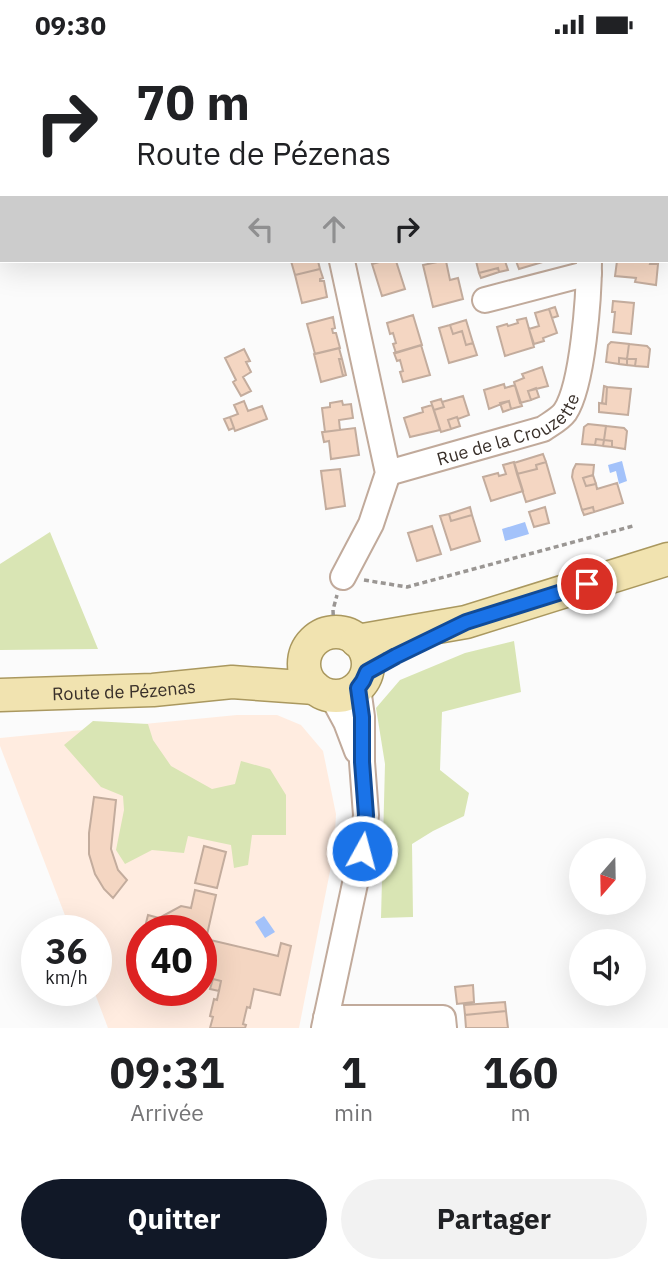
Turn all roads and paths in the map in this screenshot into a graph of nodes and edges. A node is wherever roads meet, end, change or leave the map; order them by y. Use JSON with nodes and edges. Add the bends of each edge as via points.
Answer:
{"nodes":[{"id":1,"x":342,"y":263,"type":"edge"},
{"id":2,"x":589,"y":267,"type":"edge"},
{"id":3,"x":485,"y":300,"type":"dead end"},
{"id":4,"x":387,"y":473,"type":"junction"},
{"id":5,"x":633,"y":526,"type":"dead end"},
{"id":6,"x":664,"y":560,"type":"edge"},
{"id":7,"x":343,"y":577,"type":"junction"},
{"id":8,"x":466,"y":622,"type":"junction"},
{"id":9,"x":346,"y":637,"type":"junction"},
{"id":10,"x":306,"y":654,"type":"junction"},
{"id":11,"x":232,"y":682,"type":"junction"},
{"id":12,"x":343,"y":686,"type":"junction"},
{"id":13,"x":6,"y":693,"type":"edge"},
{"id":14,"x":325,"y":1023,"type":"edge"},
{"id":15,"x":444,"y":1028,"type":"edge"}],
"edges":[{"from":1,"to":4,"type":"street"},
{"from":2,"to":3,"type":"street"},
{"from":2,"to":4,"type":"street","name":"Rue de la Crouzette","via":[[574,394],[563,415],[543,429]]},
{"from":4,"to":7,"type":"street","via":[[371,524]]},
{"from":5,"to":7,"type":"path","via":[[407,587]]},
{"from":6,"to":8,"type":"main road"},
{"from":7,"to":9,"type":"path","via":[[333,610]]},
{"from":8,"to":9,"type":"main road"},
{"from":8,"to":12,"type":"main road"},
{"from":9,"to":10,"type":"main road","via":[[317,639]]},
{"from":9,"to":12,"type":"main road","via":[[366,655]]},
{"from":10,"to":11,"type":"main road","name":"Route de Pézenas"},
{"from":10,"to":12,"type":"main road","via":[[306,675]]},
{"from":11,"to":12,"type":"main road","name":"Route de Pézenas"},
{"from":11,"to":13,"type":"main road","name":"Route de Pézenas","via":[[153,690]]},
{"from":12,"to":14,"type":"street","via":[[346,722],[362,762],[366,815]]},
{"from":14,"to":15,"type":"street","via":[[443,1018]]}]}
